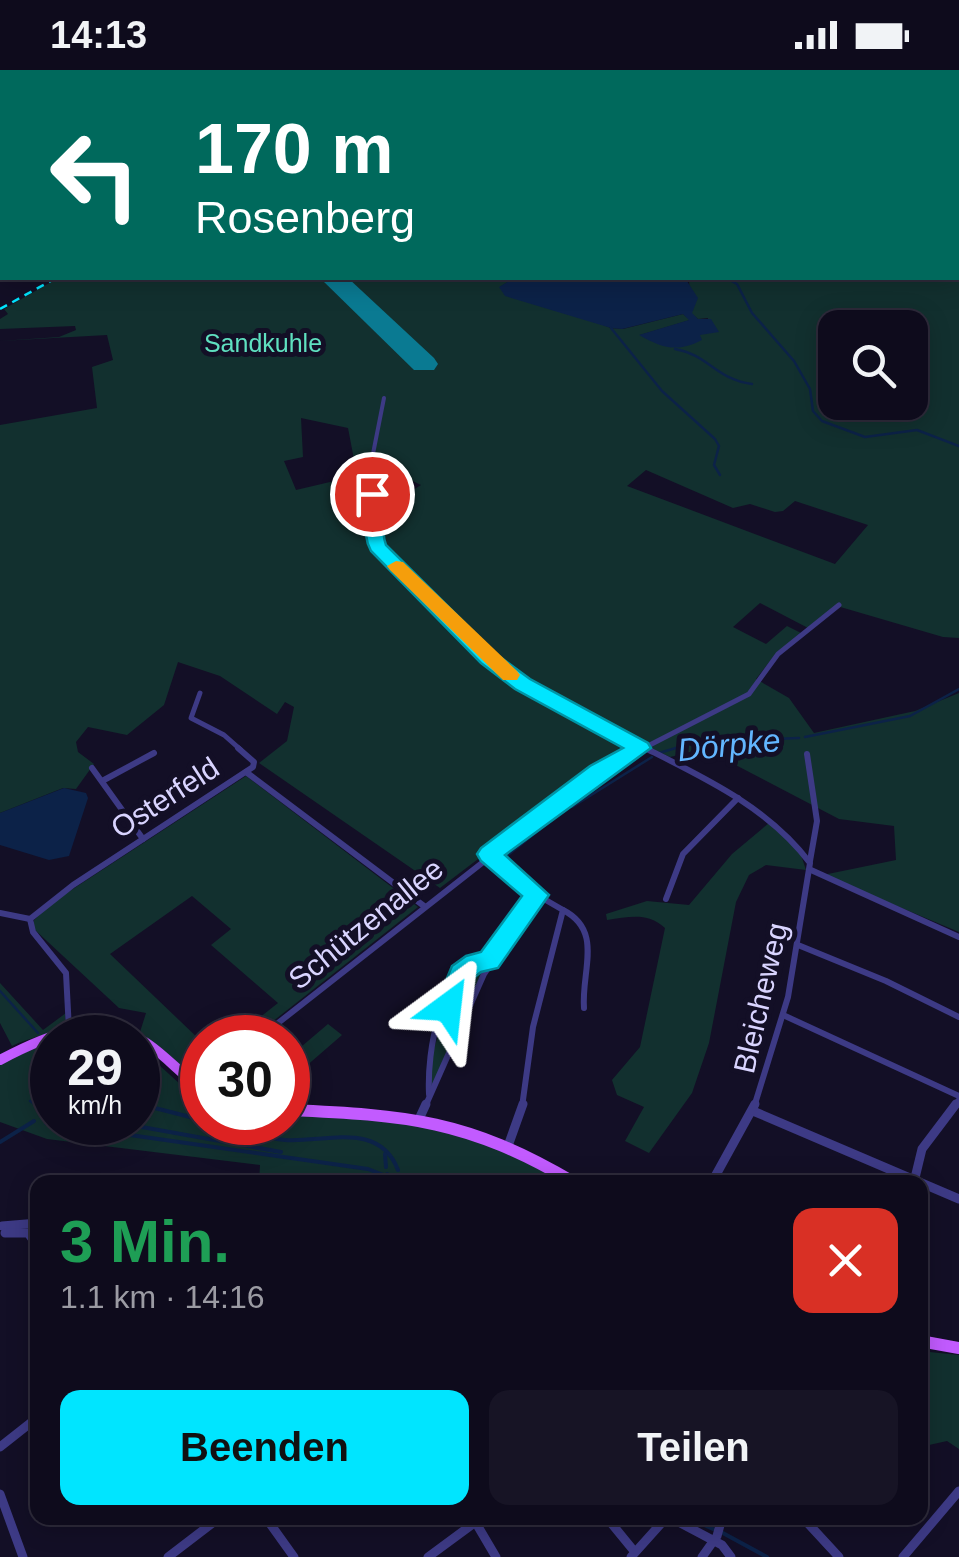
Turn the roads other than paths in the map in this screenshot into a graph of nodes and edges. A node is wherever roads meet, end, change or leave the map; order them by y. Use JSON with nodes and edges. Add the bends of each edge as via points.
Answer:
{"nodes":[{"id":1,"x":384,"y":398,"type":"dead end"},
{"id":2,"x":370,"y":476,"type":"joint"},
{"id":3,"x":839,"y":605,"type":"dead end"},
{"id":4,"x":200,"y":692,"type":"dead end"},
{"id":5,"x":640,"y":748,"type":"junction"},
{"id":6,"x":154,"y":753,"type":"dead end"},
{"id":7,"x":807,"y":754,"type":"dead end"},
{"id":8,"x":92,"y":768,"type":"dead end"},
{"id":9,"x":246,"y":772,"type":"junction"},
{"id":10,"x":104,"y":780,"type":"junction"},
{"id":11,"x":738,"y":798,"type":"junction"},
{"id":12,"x":143,"y":840,"type":"junction"},
{"id":13,"x":489,"y":854,"type":"junction"},
{"id":14,"x":810,"y":866,"type":"junction"},
{"id":15,"x":537,"y":895,"type":"junction"},
{"id":16,"x":666,"y":899,"type":"dead end"},
{"id":17,"x":424,"y":906,"type":"junction"},
{"id":18,"x":563,"y":910,"type":"junction"},
{"id":19,"x":0,"y":913,"type":"edge"},
{"id":20,"x":30,"y":919,"type":"junction"},
{"id":21,"x":959,"y":937,"type":"edge"},
{"id":22,"x":798,"y":945,"type":"junction"},
{"id":23,"x":489,"y":960,"type":"junction"},
{"id":24,"x":584,"y":1008,"type":"dead end"},
{"id":25,"x":71,"y":1015,"type":"edge"},
{"id":26,"x":288,"y":1015,"type":"edge"},
{"id":27,"x":784,"y":1015,"type":"junction"},
{"id":28,"x":959,"y":1017,"type":"edge"},
{"id":29,"x":30,"y":1045,"type":"edge"},
{"id":30,"x":160,"y":1054,"type":"edge"},
{"id":31,"x":0,"y":1060,"type":"edge"},
{"id":32,"x":180,"y":1070,"type":"edge"},
{"id":33,"x":430,"y":1098,"type":"junction"},
{"id":34,"x":959,"y":1098,"type":"edge"},
{"id":35,"x":310,"y":1110,"type":"edge"},
{"id":36,"x":753,"y":1111,"type":"junction"},
{"id":37,"x":420,"y":1117,"type":"junction"},
{"id":38,"x":508,"y":1146,"type":"junction"},
{"id":39,"x":560,"y":1175,"type":"edge"},
{"id":40,"x":716,"y":1175,"type":"edge"},
{"id":41,"x":903,"y":1175,"type":"edge"},
{"id":42,"x":916,"y":1175,"type":"edge"},
{"id":43,"x":928,"y":1186,"type":"edge"},
{"id":44,"x":959,"y":1199,"type":"edge"},
{"id":45,"x":30,"y":1225,"type":"edge"},
{"id":46,"x":2,"y":1231,"type":"edge"},
{"id":47,"x":30,"y":1236,"type":"edge"},
{"id":48,"x":928,"y":1345,"type":"edge"},
{"id":49,"x":959,"y":1348,"type":"edge"},
{"id":50,"x":30,"y":1424,"type":"edge"},
{"id":51,"x":0,"y":1448,"type":"edge"},
{"id":52,"x":959,"y":1492,"type":"edge"},
{"id":53,"x":0,"y":1494,"type":"edge"},
{"id":54,"x":928,"y":1524,"type":"edge"},
{"id":55,"x":210,"y":1525,"type":"edge"},
{"id":56,"x":271,"y":1525,"type":"edge"},
{"id":57,"x":469,"y":1525,"type":"edge"},
{"id":58,"x":480,"y":1525,"type":"edge"},
{"id":59,"x":613,"y":1525,"type":"edge"},
{"id":60,"x":662,"y":1525,"type":"edge"},
{"id":61,"x":810,"y":1525,"type":"edge"},
{"id":62,"x":927,"y":1525,"type":"edge"},
{"id":63,"x":718,"y":1531,"type":"edge"},
{"id":64,"x":633,"y":1554,"type":"edge"},
{"id":65,"x":23,"y":1557,"type":"edge"},
{"id":66,"x":168,"y":1557,"type":"edge"},
{"id":67,"x":294,"y":1557,"type":"edge"},
{"id":68,"x":428,"y":1557,"type":"edge"},
{"id":69,"x":496,"y":1557,"type":"edge"},
{"id":70,"x":702,"y":1557,"type":"edge"},
{"id":71,"x":731,"y":1557,"type":"edge"},
{"id":72,"x":840,"y":1557,"type":"edge"},
{"id":73,"x":903,"y":1557,"type":"edge"}],
"edges":[{"from":1,"to":2,"type":"street"},
{"from":2,"to":5,"type":"street","via":[[380,511],[376,544],[433,604],[510,676]]},
{"from":3,"to":5,"type":"street","name":"Schützenallee","via":[[778,654],[750,694]]},
{"from":4,"to":9,"type":"street","via":[[191,718],[254,762]]},
{"from":5,"to":11,"type":"street"},
{"from":5,"to":13,"type":"street","name":"Schützenallee"},
{"from":6,"to":10,"type":"street"},
{"from":7,"to":14,"type":"street","name":"Bleicheweg","via":[[817,835]]},
{"from":8,"to":10,"type":"street"},
{"from":9,"to":12,"type":"street","name":"Osterfeld"},
{"from":9,"to":17,"type":"street","name":"Osterfeld"},
{"from":10,"to":12,"type":"street"},
{"from":11,"to":14,"type":"street","via":[[792,837]]},
{"from":11,"to":16,"type":"street","via":[[682,851]]},
{"from":12,"to":20,"type":"street","name":"Osterfeld"},
{"from":13,"to":15,"type":"street"},
{"from":13,"to":17,"type":"street","name":"Schützenallee"},
{"from":14,"to":21,"type":"street"},
{"from":14,"to":22,"type":"street","name":"Bleicheweg"},
{"from":15,"to":18,"type":"street"},
{"from":15,"to":23,"type":"street"},
{"from":17,"to":26,"type":"street","name":"Schützenallee"},
{"from":18,"to":24,"type":"street","via":[[586,926]]},
{"from":18,"to":38,"type":"street","via":[[533,1027],[524,1102]]},
{"from":19,"to":20,"type":"street"},
{"from":20,"to":25,"type":"street","via":[[66,973]]},
{"from":22,"to":27,"type":"street","name":"Bleicheweg"},
{"from":22,"to":28,"type":"street"},
{"from":23,"to":33,"type":"street"},
{"from":23,"to":33,"type":"street","via":[[474,963],[454,985],[426,1074]]},
{"from":27,"to":34,"type":"street"},
{"from":27,"to":36,"type":"street","name":"Bleicheweg","via":[[772,1069]]},
{"from":29,"to":31,"type":"main road"},
{"from":30,"to":32,"type":"main road"},
{"from":33,"to":37,"type":"street"},
{"from":34,"to":42,"type":"street","via":[[922,1150]]},
{"from":35,"to":37,"type":"main road"},
{"from":36,"to":40,"type":"street","name":"Bleicheweg"},
{"from":36,"to":41,"type":"street"},
{"from":37,"to":38,"type":"main road"},
{"from":38,"to":39,"type":"main road"},
{"from":43,"to":44,"type":"street"},
{"from":45,"to":46,"type":"street"},
{"from":46,"to":47,"type":"street"},
{"from":48,"to":49,"type":"main road"},
{"from":50,"to":51,"type":"street"},
{"from":52,"to":54,"type":"street"},
{"from":53,"to":65,"type":"street"},
{"from":55,"to":66,"type":"street"},
{"from":56,"to":67,"type":"street"},
{"from":57,"to":68,"type":"street"},
{"from":58,"to":69,"type":"street"},
{"from":59,"to":64,"type":"street"},
{"from":60,"to":64,"type":"street"},
{"from":61,"to":72,"type":"street"},
{"from":62,"to":73,"type":"street"},
{"from":63,"to":70,"type":"street"},
{"from":63,"to":71,"type":"street"}]}
